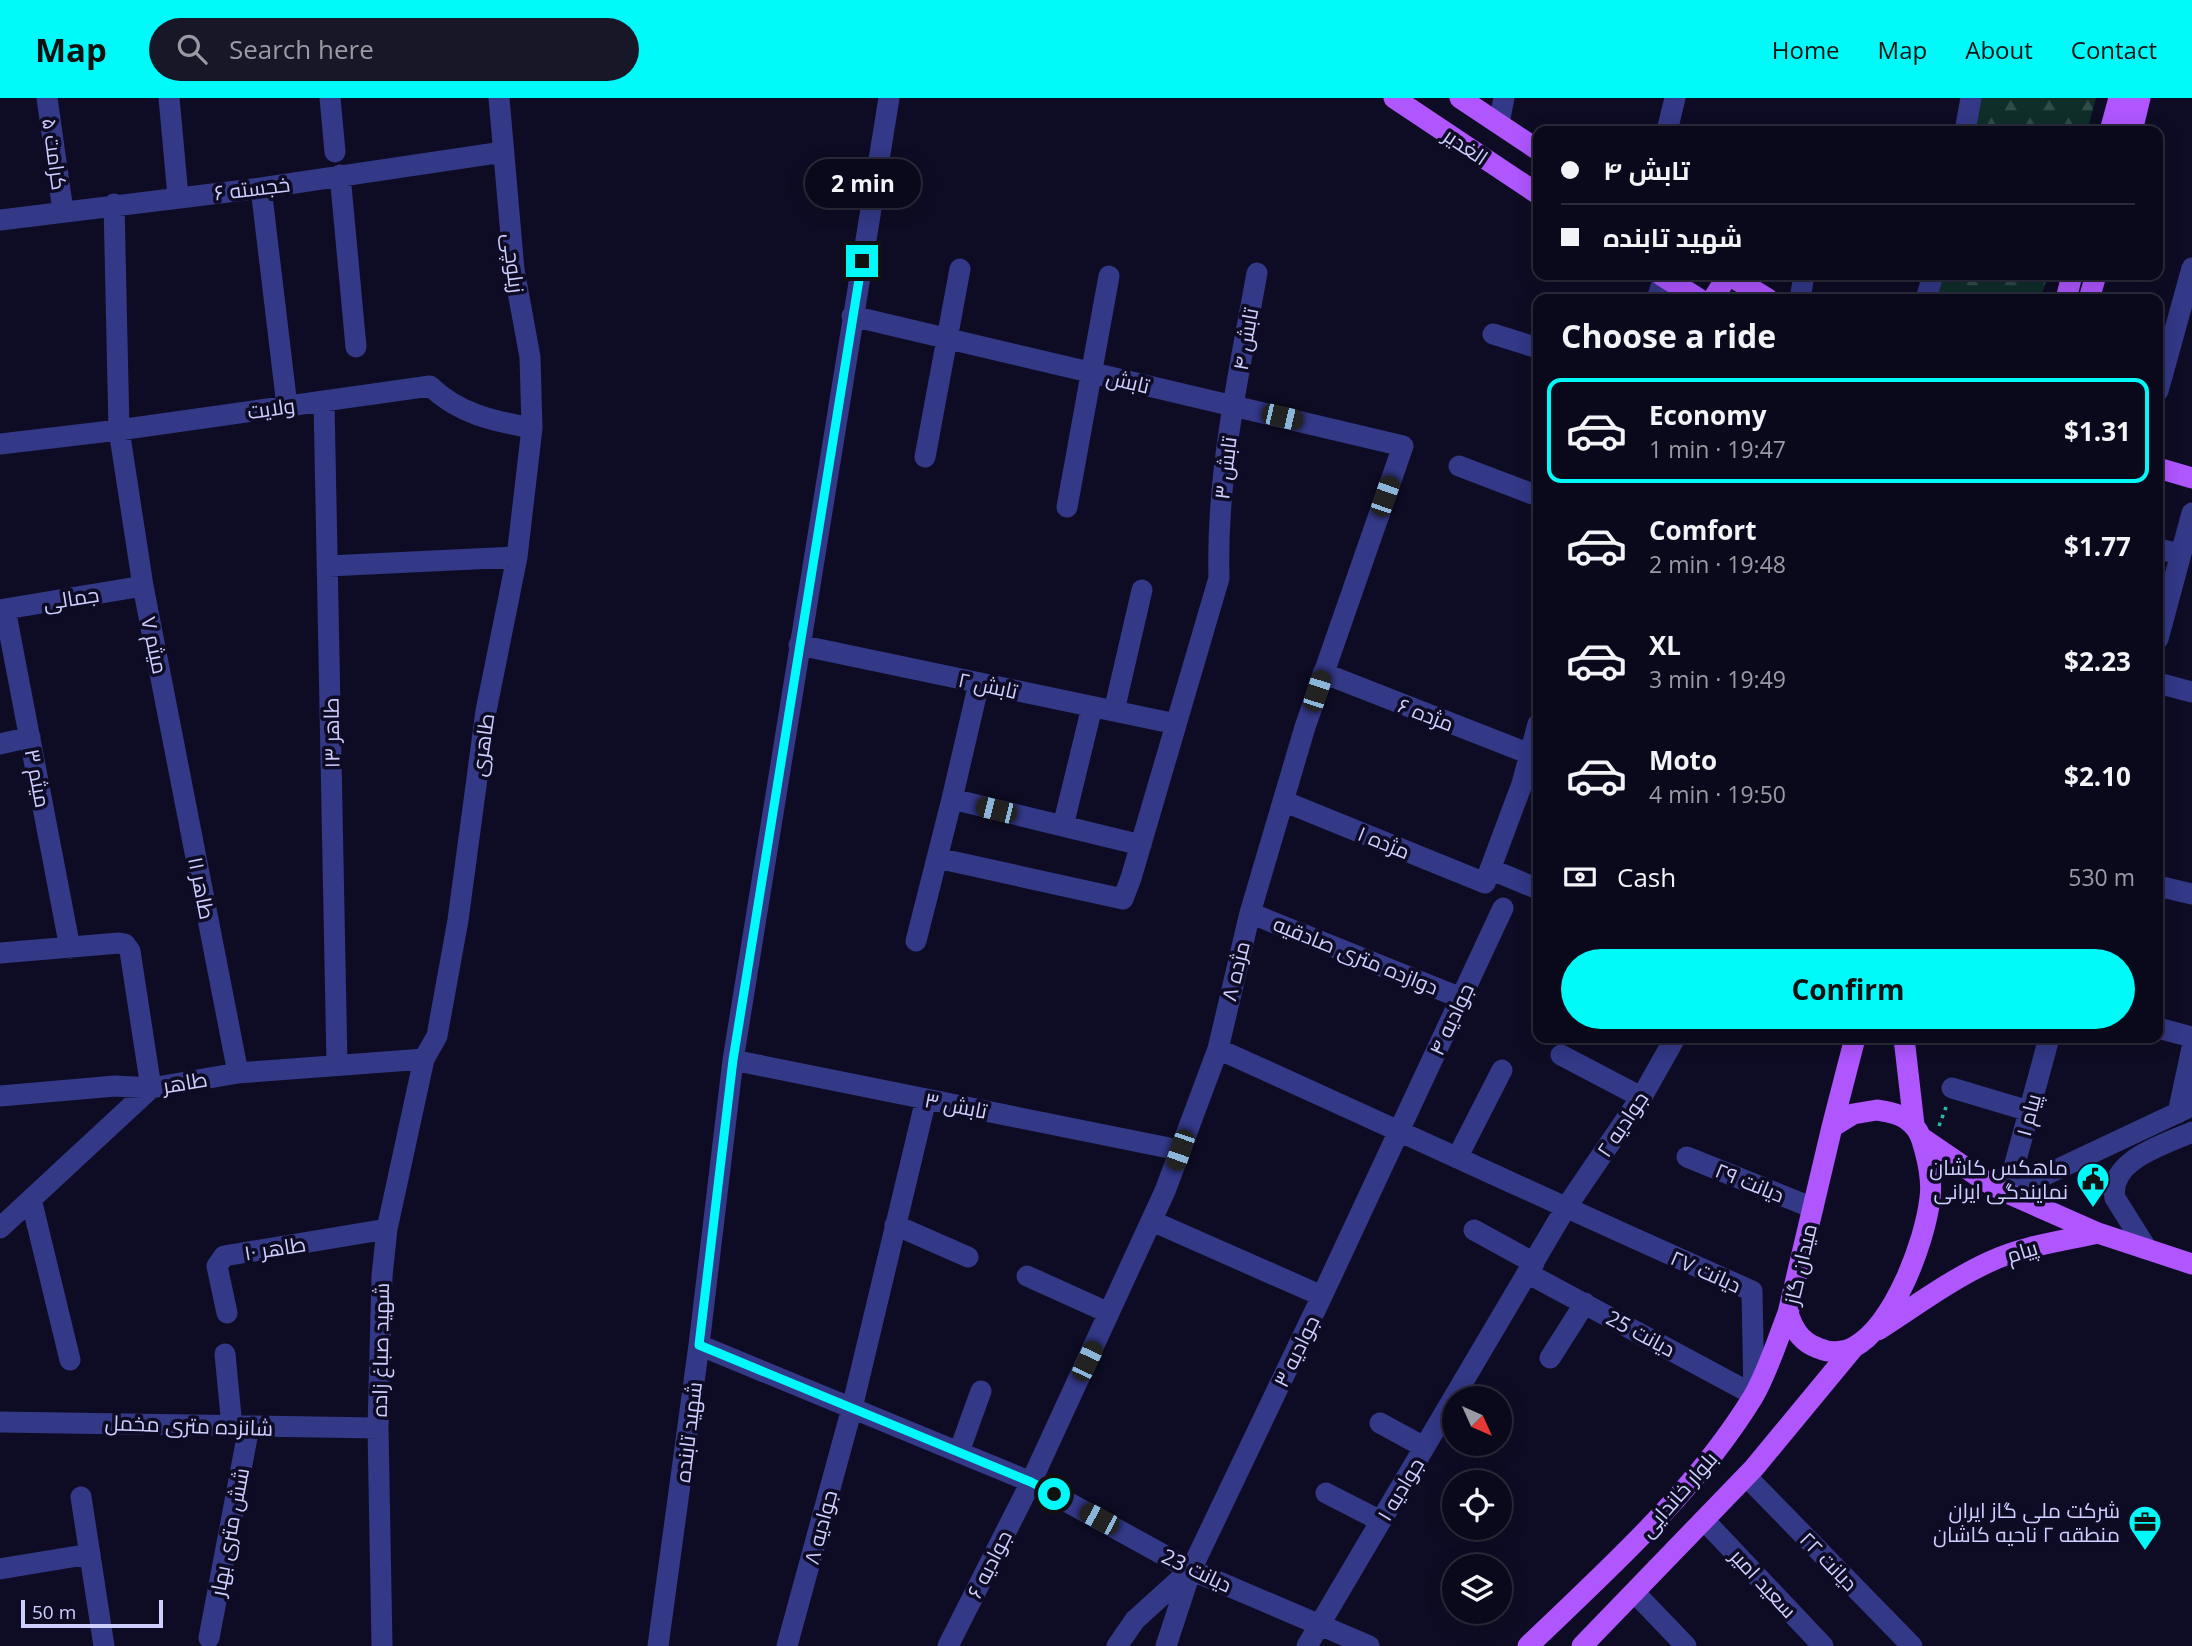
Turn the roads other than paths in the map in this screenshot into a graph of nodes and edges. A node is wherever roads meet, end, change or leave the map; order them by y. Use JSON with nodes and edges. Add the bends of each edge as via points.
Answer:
{"nodes":[{"id":1,"x":47,"y":98,"type":"edge"},
{"id":2,"x":169,"y":98,"type":"edge"},
{"id":3,"x":330,"y":98,"type":"edge"},
{"id":4,"x":499,"y":98,"type":"edge"},
{"id":5,"x":889,"y":98,"type":"edge"},
{"id":6,"x":1394,"y":98,"type":"edge"},
{"id":7,"x":1460,"y":98,"type":"edge"},
{"id":8,"x":1504,"y":98,"type":"edge"},
{"id":9,"x":1675,"y":98,"type":"edge"},
{"id":10,"x":1971,"y":98,"type":"edge"},
{"id":11,"x":2119,"y":98,"type":"edge"},
{"id":12,"x":2140,"y":98,"type":"edge"},
{"id":13,"x":1499,"y":123,"type":"junction"},
{"id":14,"x":1668,"y":126,"type":"edge"},
{"id":15,"x":1966,"y":126,"type":"edge"},
{"id":16,"x":2111,"y":126,"type":"edge"},
{"id":17,"x":2133,"y":126,"type":"edge"},
{"id":18,"x":1533,"y":147,"type":"edge"},
{"id":19,"x":335,"y":152,"type":"dead end"},
{"id":20,"x":503,"y":152,"type":"junction"},
{"id":21,"x":340,"y":175,"type":"junction"},
{"id":22,"x":261,"y":188,"type":"junction"},
{"id":23,"x":1533,"y":191,"type":"edge"},
{"id":24,"x":178,"y":196,"type":"junction"},
{"id":25,"x":114,"y":204,"type":"junction"},
{"id":26,"x":63,"y":211,"type":"junction"},
{"id":27,"x":0,"y":220,"type":"edge"},
{"id":28,"x":2192,"y":268,"type":"edge"},
{"id":29,"x":960,"y":269,"type":"dead end"},
{"id":30,"x":1257,"y":273,"type":"dead end"},
{"id":31,"x":1109,"y":276,"type":"dead end"},
{"id":32,"x":1668,"y":280,"type":"edge"},
{"id":33,"x":1736,"y":280,"type":"edge"},
{"id":34,"x":1691,"y":294,"type":"edge"},
{"id":35,"x":1760,"y":294,"type":"edge"},
{"id":36,"x":852,"y":316,"type":"junction"},
{"id":37,"x":1493,"y":334,"type":"dead end"},
{"id":38,"x":948,"y":339,"type":"junction"},
{"id":39,"x":1533,"y":346,"type":"edge"},
{"id":40,"x":356,"y":347,"type":"dead end"},
{"id":41,"x":1091,"y":372,"type":"junction"},
{"id":42,"x":2163,"y":373,"type":"edge"},
{"id":43,"x":324,"y":401,"type":"junction"},
{"id":44,"x":287,"y":406,"type":"junction"},
{"id":45,"x":1233,"y":406,"type":"junction"},
{"id":46,"x":532,"y":428,"type":"junction"},
{"id":47,"x":118,"y":430,"type":"junction"},
{"id":48,"x":0,"y":444,"type":"edge"},
{"id":49,"x":1403,"y":446,"type":"joint"},
{"id":50,"x":925,"y":457,"type":"dead end"},
{"id":51,"x":1459,"y":466,"type":"dead end"},
{"id":52,"x":2163,"y":469,"type":"edge"},
{"id":53,"x":2190,"y":477,"type":"edge"},
{"id":54,"x":2163,"y":481,"type":"edge"},
{"id":55,"x":1533,"y":494,"type":"edge"},
{"id":56,"x":1067,"y":507,"type":"dead end"},
{"id":57,"x":2192,"y":513,"type":"edge"},
{"id":58,"x":2163,"y":550,"type":"edge"},
{"id":59,"x":2181,"y":554,"type":"junction"},
{"id":60,"x":517,"y":557,"type":"junction"},
{"id":61,"x":328,"y":566,"type":"junction"},
{"id":62,"x":143,"y":586,"type":"junction"},
{"id":63,"x":1142,"y":590,"type":"dead end"},
{"id":64,"x":3,"y":609,"type":"edge"},
{"id":65,"x":2163,"y":621,"type":"edge"},
{"id":66,"x":799,"y":645,"type":"junction"},
{"id":67,"x":1323,"y":673,"type":"junction"},
{"id":68,"x":979,"y":683,"type":"junction"},
{"id":69,"x":2163,"y":685,"type":"edge"},
{"id":70,"x":2192,"y":692,"type":"edge"},
{"id":71,"x":167,"y":704,"type":"joint"},
{"id":72,"x":1092,"y":706,"type":"junction"},
{"id":73,"x":1114,"y":711,"type":"junction"},
{"id":74,"x":1176,"y":724,"type":"junction"},
{"id":75,"x":30,"y":737,"type":"junction"},
{"id":76,"x":1533,"y":743,"type":"edge"},
{"id":77,"x":0,"y":744,"type":"edge"},
{"id":78,"x":1530,"y":754,"type":"junction"},
{"id":79,"x":1530,"y":787,"type":"edge"},
{"id":80,"x":952,"y":799,"type":"junction"},
{"id":81,"x":1283,"y":802,"type":"junction"},
{"id":82,"x":1063,"y":826,"type":"junction"},
{"id":83,"x":1141,"y":845,"type":"junction"},
{"id":84,"x":937,"y":858,"type":"junction"},
{"id":85,"x":1487,"y":876,"type":"junction"},
{"id":86,"x":2163,"y":887,"type":"edge"},
{"id":87,"x":1533,"y":888,"type":"edge"},
{"id":88,"x":2192,"y":894,"type":"edge"},
{"id":89,"x":1503,"y":908,"type":"dead end"},
{"id":90,"x":1250,"y":913,"type":"junction"},
{"id":91,"x":916,"y":942,"type":"dead end"},
{"id":92,"x":70,"y":948,"type":"junction"},
{"id":93,"x":0,"y":953,"type":"edge"},
{"id":94,"x":1461,"y":998,"type":"junction"},
{"id":95,"x":2163,"y":1029,"type":"edge"},
{"id":96,"x":2192,"y":1037,"type":"edge"},
{"id":97,"x":1672,"y":1043,"type":"edge"},
{"id":98,"x":1855,"y":1043,"type":"edge"},
{"id":99,"x":1905,"y":1043,"type":"edge"},
{"id":100,"x":2048,"y":1043,"type":"edge"},
{"id":101,"x":2192,"y":1048,"type":"edge"},
{"id":102,"x":1218,"y":1049,"type":"junction"},
{"id":103,"x":1561,"y":1055,"type":"dead end"},
{"id":104,"x":424,"y":1059,"type":"junction"},
{"id":105,"x":733,"y":1060,"type":"junction"},
{"id":106,"x":337,"y":1065,"type":"junction"},
{"id":107,"x":1502,"y":1070,"type":"dead end"},
{"id":108,"x":237,"y":1073,"type":"junction"},
{"id":109,"x":151,"y":1088,"type":"junction"},
{"id":110,"x":1952,"y":1088,"type":"road end"},
{"id":111,"x":0,"y":1096,"type":"edge"},
{"id":112,"x":1641,"y":1097,"type":"junction"},
{"id":113,"x":926,"y":1099,"type":"junction"},
{"id":114,"x":2185,"y":1109,"type":"edge"},
{"id":115,"x":2029,"y":1111,"type":"junction"},
{"id":116,"x":1832,"y":1127,"type":"junction"},
{"id":117,"x":1399,"y":1130,"type":"junction"},
{"id":118,"x":2192,"y":1132,"type":"edge"},
{"id":119,"x":1923,"y":1136,"type":"junction"},
{"id":120,"x":1180,"y":1150,"type":"junction"},
{"id":121,"x":1687,"y":1157,"type":"dead end"},
{"id":122,"x":1457,"y":1158,"type":"junction"},
{"id":123,"x":2007,"y":1192,"type":"junction"},
{"id":124,"x":31,"y":1199,"type":"junction"},
{"id":125,"x":1813,"y":1208,"type":"junction"},
{"id":126,"x":1565,"y":1209,"type":"junction"},
{"id":127,"x":1152,"y":1221,"type":"junction"},
{"id":128,"x":895,"y":1225,"type":"junction"},
{"id":129,"x":0,"y":1228,"type":"edge"},
{"id":130,"x":387,"y":1229,"type":"junction"},
{"id":131,"x":1474,"y":1230,"type":"dead end"},
{"id":132,"x":2098,"y":1233,"type":"junction"},
{"id":133,"x":2147,"y":1249,"type":"junction"},
{"id":134,"x":968,"y":1257,"type":"dead end"},
{"id":135,"x":2192,"y":1264,"type":"edge"},
{"id":136,"x":1531,"y":1268,"type":"junction"},
{"id":137,"x":1027,"y":1276,"type":"dead end"},
{"id":138,"x":1322,"y":1296,"type":"junction"},
{"id":139,"x":1585,"y":1303,"type":"junction"},
{"id":140,"x":227,"y":1313,"type":"dead end"},
{"id":141,"x":1109,"y":1313,"type":"junction"},
{"id":142,"x":1788,"y":1313,"type":"junction"},
{"id":143,"x":1861,"y":1342,"type":"junction"},
{"id":144,"x":699,"y":1345,"type":"junction"},
{"id":145,"x":225,"y":1353,"type":"dead end"},
{"id":146,"x":1550,"y":1358,"type":"dead end"},
{"id":147,"x":70,"y":1360,"type":"dead end"},
{"id":148,"x":981,"y":1391,"type":"dead end"},
{"id":149,"x":1754,"y":1395,"type":"junction"},
{"id":150,"x":852,"y":1408,"type":"junction"},
{"id":151,"x":0,"y":1422,"type":"edge"},
{"id":152,"x":1380,"y":1423,"type":"dead end"},
{"id":153,"x":240,"y":1427,"type":"junction"},
{"id":154,"x":378,"y":1428,"type":"junction"},
{"id":155,"x":1424,"y":1447,"type":"junction"},
{"id":156,"x":959,"y":1452,"type":"junction"},
{"id":157,"x":1746,"y":1476,"type":"junction"},
{"id":158,"x":1031,"y":1482,"type":"junction"},
{"id":159,"x":1326,"y":1493,"type":"dead end"},
{"id":160,"x":81,"y":1497,"type":"dead end"},
{"id":161,"x":1704,"y":1520,"type":"junction"},
{"id":162,"x":1381,"y":1521,"type":"junction"},
{"id":163,"x":90,"y":1554,"type":"junction"},
{"id":164,"x":0,"y":1569,"type":"edge"},
{"id":165,"x":1191,"y":1570,"type":"junction"},
{"id":166,"x":1635,"y":1593,"type":"junction"},
{"id":167,"x":1320,"y":1624,"type":"junction"},
{"id":168,"x":209,"y":1638,"type":"dead end"},
{"id":169,"x":104,"y":1646,"type":"edge"},
{"id":170,"x":382,"y":1646,"type":"edge"},
{"id":171,"x":658,"y":1646,"type":"edge"},
{"id":172,"x":788,"y":1646,"type":"edge"},
{"id":173,"x":948,"y":1646,"type":"edge"},
{"id":174,"x":1117,"y":1646,"type":"edge"},
{"id":175,"x":1166,"y":1646,"type":"edge"},
{"id":176,"x":1307,"y":1646,"type":"edge"},
{"id":177,"x":1369,"y":1646,"type":"edge"},
{"id":178,"x":1528,"y":1646,"type":"edge"},
{"id":179,"x":1582,"y":1646,"type":"edge"},
{"id":180,"x":1686,"y":1646,"type":"edge"},
{"id":181,"x":1824,"y":1646,"type":"edge"},
{"id":182,"x":1912,"y":1646,"type":"edge"}],
"edges":[{"from":1,"to":26,"type":"street","name":"کرامت ۵"},
{"from":2,"to":24,"type":"street"},
{"from":3,"to":19,"type":"street"},
{"from":4,"to":20,"type":"street","name":"زیلوچی"},
{"from":5,"to":36,"type":"street","name":"شهید تابنده"},
{"from":6,"to":23,"type":"main road","name":"الغدیر"},
{"from":7,"to":13,"type":"main road","name":"الغدیر"},
{"from":8,"to":13,"type":"street"},
{"from":9,"to":14,"type":"street"},
{"from":10,"to":15,"type":"street"},
{"from":11,"to":16,"type":"main road"},
{"from":12,"to":17,"type":"main road"},
{"from":13,"to":18,"type":"main road","name":"الغدیر"},
{"from":20,"to":21,"type":"street","name":"خجسته ۶"},
{"from":20,"to":46,"type":"street","name":"زیلوچی","via":[[514,271],[530,356]]},
{"from":21,"to":22,"type":"street","name":"خجسته ۶"},
{"from":21,"to":40,"type":"street"},
{"from":22,"to":24,"type":"street","name":"خجسته ۶"},
{"from":22,"to":44,"type":"street"},
{"from":24,"to":25,"type":"street","name":"خجسته ۶"},
{"from":25,"to":26,"type":"street","name":"خجسته ۶"},
{"from":25,"to":47,"type":"street"},
{"from":26,"to":27,"type":"street","name":"خجسته ۶"},
{"from":28,"to":42,"type":"street"},
{"from":29,"to":38,"type":"street"},
{"from":30,"to":45,"type":"street","name":"تابش ۴"},
{"from":31,"to":41,"type":"street"},
{"from":32,"to":34,"type":"main road"},
{"from":33,"to":35,"type":"main road"},
{"from":36,"to":38,"type":"street","name":"تابش"},
{"from":36,"to":66,"type":"street","name":"شهید تابنده"},
{"from":37,"to":39,"type":"street"},
{"from":38,"to":41,"type":"street","name":"تابش"},
{"from":38,"to":50,"type":"street"},
{"from":41,"to":45,"type":"street","name":"تابش"},
{"from":41,"to":56,"type":"street"},
{"from":43,"to":44,"type":"street","name":"ولایت"},
{"from":43,"to":46,"type":"street","name":"ولایت","via":[[430,386],[465,411]]},
{"from":43,"to":61,"type":"street","name":"طاهر ۱۳"},
{"from":44,"to":47,"type":"street","name":"ولایت"},
{"from":45,"to":49,"type":"street","name":"تابش"},
{"from":45,"to":74,"type":"street","name":"تابش ۳","via":[[1218,531],[1219,578]]},
{"from":46,"to":60,"type":"street","name":"طاهری"},
{"from":47,"to":48,"type":"street","name":"ولایت"},
{"from":47,"to":62,"type":"street"},
{"from":49,"to":67,"type":"street","name":"مژده ۸"},
{"from":51,"to":55,"type":"street"},
{"from":52,"to":53,"type":"main road"},
{"from":53,"to":54,"type":"main road"},
{"from":57,"to":59,"type":"street"},
{"from":58,"to":59,"type":"street"},
{"from":59,"to":65,"type":"street"},
{"from":60,"to":61,"type":"street"},
{"from":60,"to":104,"type":"street","name":"طاهری","via":[[486,711],[437,1036]]},
{"from":61,"to":106,"type":"street","name":"طاهر ۱۳"},
{"from":62,"to":64,"type":"street","name":"جمالی"},
{"from":62,"to":71,"type":"street","name":"میثم ۷"},
{"from":63,"to":73,"type":"street"},
{"from":64,"to":75,"type":"street","name":"میثم ۳"},
{"from":66,"to":68,"type":"street","name":"تابش ۲"},
{"from":66,"to":105,"type":"street","name":"شهید تابنده"},
{"from":67,"to":78,"type":"street","name":"مژده ۶"},
{"from":67,"to":81,"type":"street","name":"مژده ۸"},
{"from":68,"to":72,"type":"street","name":"تابش ۲"},
{"from":68,"to":80,"type":"street"},
{"from":69,"to":70,"type":"street"},
{"from":71,"to":108,"type":"street","name":"طاهر ۱۱"},
{"from":72,"to":73,"type":"street","name":"تابش ۲"},
{"from":72,"to":82,"type":"street"},
{"from":73,"to":74,"type":"street","name":"تابش ۲"},
{"from":74,"to":83,"type":"street","name":"تابش ۳"},
{"from":75,"to":77,"type":"street"},
{"from":75,"to":92,"type":"street","name":"میثم ۳"},
{"from":76,"to":78,"type":"street"},
{"from":78,"to":79,"type":"street"},
{"from":79,"to":85,"type":"street"},
{"from":80,"to":82,"type":"street"},
{"from":80,"to":84,"type":"street"},
{"from":81,"to":85,"type":"street","name":"مژده ۱"},
{"from":81,"to":90,"type":"street","name":"مژده ۸"},
{"from":82,"to":83,"type":"street"},
{"from":83,"to":84,"type":"street","name":"تابش ۳","via":[[1123,899]]},
{"from":84,"to":91,"type":"street"},
{"from":85,"to":87,"type":"street","name":"مژده ۱"},
{"from":86,"to":88,"type":"street"},
{"from":89,"to":94,"type":"street","name":"جوادیه ۴"},
{"from":90,"to":94,"type":"street","name":"دوازده متری صادقیه"},
{"from":90,"to":102,"type":"street","name":"مژده ۸"},
{"from":92,"to":93,"type":"street"},
{"from":92,"to":109,"type":"street","via":[[119,943],[130,951]]},
{"from":94,"to":117,"type":"street","name":"جوادیه ۴"},
{"from":95,"to":96,"type":"street"},
{"from":97,"to":112,"type":"street","name":"جوادیه ۲"},
{"from":98,"to":116,"type":"main road","name":"میدان گاز"},
{"from":99,"to":119,"type":"main road"},
{"from":100,"to":115,"type":"street","name":"پیام ۱"},
{"from":101,"to":114,"type":"street"},
{"from":102,"to":117,"type":"street"},
{"from":102,"to":120,"type":"street","name":"مژده ۸"},
{"from":103,"to":112,"type":"street"},
{"from":104,"to":106,"type":"street","name":"طاهر"},
{"from":104,"to":130,"type":"street","name":"شهید صباغ زاده"},
{"from":105,"to":113,"type":"street","name":"تابش ۳"},
{"from":105,"to":144,"type":"street","name":"شهید تابنده"},
{"from":106,"to":108,"type":"street","name":"طاهر"},
{"from":107,"to":122,"type":"street"},
{"from":108,"to":109,"type":"street","name":"طاهر"},
{"from":109,"to":111,"type":"street","via":[[115,1086]]},
{"from":109,"to":124,"type":"street","name":"طاهر"},
{"from":110,"to":115,"type":"street"},
{"from":112,"to":126,"type":"street","name":"جوادیه ۲"},
{"from":113,"to":120,"type":"street","name":"تابش ۳"},
{"from":113,"to":128,"type":"street","name":"جوادیه ۸"},
{"from":114,"to":123,"type":"street"},
{"from":115,"to":123,"type":"street","name":"پیام ۱"},
{"from":116,"to":119,"type":"main road","via":[[1853,1114],[1877,1110],[1905,1118]]},
{"from":116,"to":125,"type":"main road","name":"میدان گاز"},
{"from":117,"to":122,"type":"street"},
{"from":117,"to":138,"type":"street","name":"جوادیه ۳"},
{"from":118,"to":133,"type":"street","via":[[2128,1163],[2116,1180],[2115,1198]]},
{"from":119,"to":123,"type":"main road"},
{"from":119,"to":143,"type":"main road","via":[[1930,1177],[1924,1231],[1898,1295]]},
{"from":120,"to":127,"type":"street","name":"مژده ۸"},
{"from":121,"to":125,"type":"street","name":"دیانت ۲۹"},
{"from":122,"to":126,"type":"street"},
{"from":123,"to":132,"type":"main road"},
{"from":124,"to":129,"type":"street","name":"طاهر"},
{"from":124,"to":147,"type":"street"},
{"from":125,"to":142,"type":"main road","name":"میدان گاز"},
{"from":126,"to":136,"type":"street","name":"جوادیه ۱"},
{"from":126,"to":149,"type":"street","name":"دیانت ۲۷","via":[[1752,1291]]},
{"from":127,"to":138,"type":"street"},
{"from":127,"to":141,"type":"street","name":"مژده ۸"},
{"from":128,"to":134,"type":"street"},
{"from":128,"to":150,"type":"street","name":"جوادیه ۸"},
{"from":130,"to":140,"type":"street","name":"طاهر ۱۰","via":[[224,1256],[216,1266]]},
{"from":130,"to":154,"type":"street","name":"شهید صباغ زاده"},
{"from":131,"to":136,"type":"street","name":"دیانت 25"},
{"from":132,"to":133,"type":"main road","name":"پیام"},
{"from":132,"to":143,"type":"main road","name":"پیام","via":[[2022,1249],[1991,1261]]},
{"from":133,"to":135,"type":"main road","name":"پیام"},
{"from":136,"to":139,"type":"street","name":"دیانت 25"},
{"from":136,"to":155,"type":"street","name":"جوادیه ۱"},
{"from":137,"to":141,"type":"street"},
{"from":138,"to":165,"type":"street","name":"جوادیه ۳"},
{"from":139,"to":146,"type":"street"},
{"from":139,"to":149,"type":"street","name":"دیانت 25"},
{"from":141,"to":158,"type":"street","name":"مژده ۸"},
{"from":142,"to":143,"type":"main road","name":"میدان گاز","via":[[1797,1333],[1814,1347],[1835,1352]]},
{"from":142,"to":149,"type":"main road","name":"بلوار خاندایی"},
{"from":143,"to":157,"type":"main road","name":"بلوار خاندایی"},
{"from":144,"to":150,"type":"street"},
{"from":144,"to":171,"type":"street","name":"شهید تابنده"},
{"from":145,"to":153,"type":"street","name":"شش متری بهار"},
{"from":148,"to":156,"type":"street"},
{"from":149,"to":178,"type":"main road","name":"بلوار خاندایی","via":[[1689,1486]]},
{"from":150,"to":156,"type":"street"},
{"from":150,"to":172,"type":"street","name":"جوادیه ۸"},
{"from":151,"to":153,"type":"street","name":"شانزده متری مخمل"},
{"from":152,"to":155,"type":"street"},
{"from":153,"to":154,"type":"street","name":"شانزده متری مخمل"},
{"from":153,"to":168,"type":"street","name":"شش متری بهار"},
{"from":154,"to":170,"type":"street","name":"شهید صباغ زاده"},
{"from":155,"to":162,"type":"street","name":"جوادیه ۱"},
{"from":156,"to":158,"type":"street"},
{"from":157,"to":161,"type":"main road","name":"بلوار خاندایی"},
{"from":157,"to":182,"type":"street","name":"دیانت ۲۲"},
{"from":158,"to":165,"type":"street","name":"دیانت 23"},
{"from":158,"to":173,"type":"street","name":"جوادیه ۶"},
{"from":159,"to":162,"type":"street"},
{"from":160,"to":163,"type":"street"},
{"from":161,"to":166,"type":"main road","name":"بلوار خاندایی"},
{"from":161,"to":181,"type":"street","name":"سعید امیر"},
{"from":162,"to":167,"type":"street","name":"جوادیه ۱"},
{"from":163,"to":164,"type":"street"},
{"from":163,"to":169,"type":"street"},
{"from":165,"to":167,"type":"street","name":"دیانت 23"},
{"from":165,"to":174,"type":"street","via":[[1135,1620]]},
{"from":165,"to":175,"type":"street","name":"جوادیه ۳"},
{"from":166,"to":179,"type":"main road","name":"بلوار خاندایی"},
{"from":166,"to":180,"type":"street"},
{"from":167,"to":176,"type":"street","name":"جوادیه ۱"},
{"from":167,"to":177,"type":"street","name":"دیانت 23"}]}
